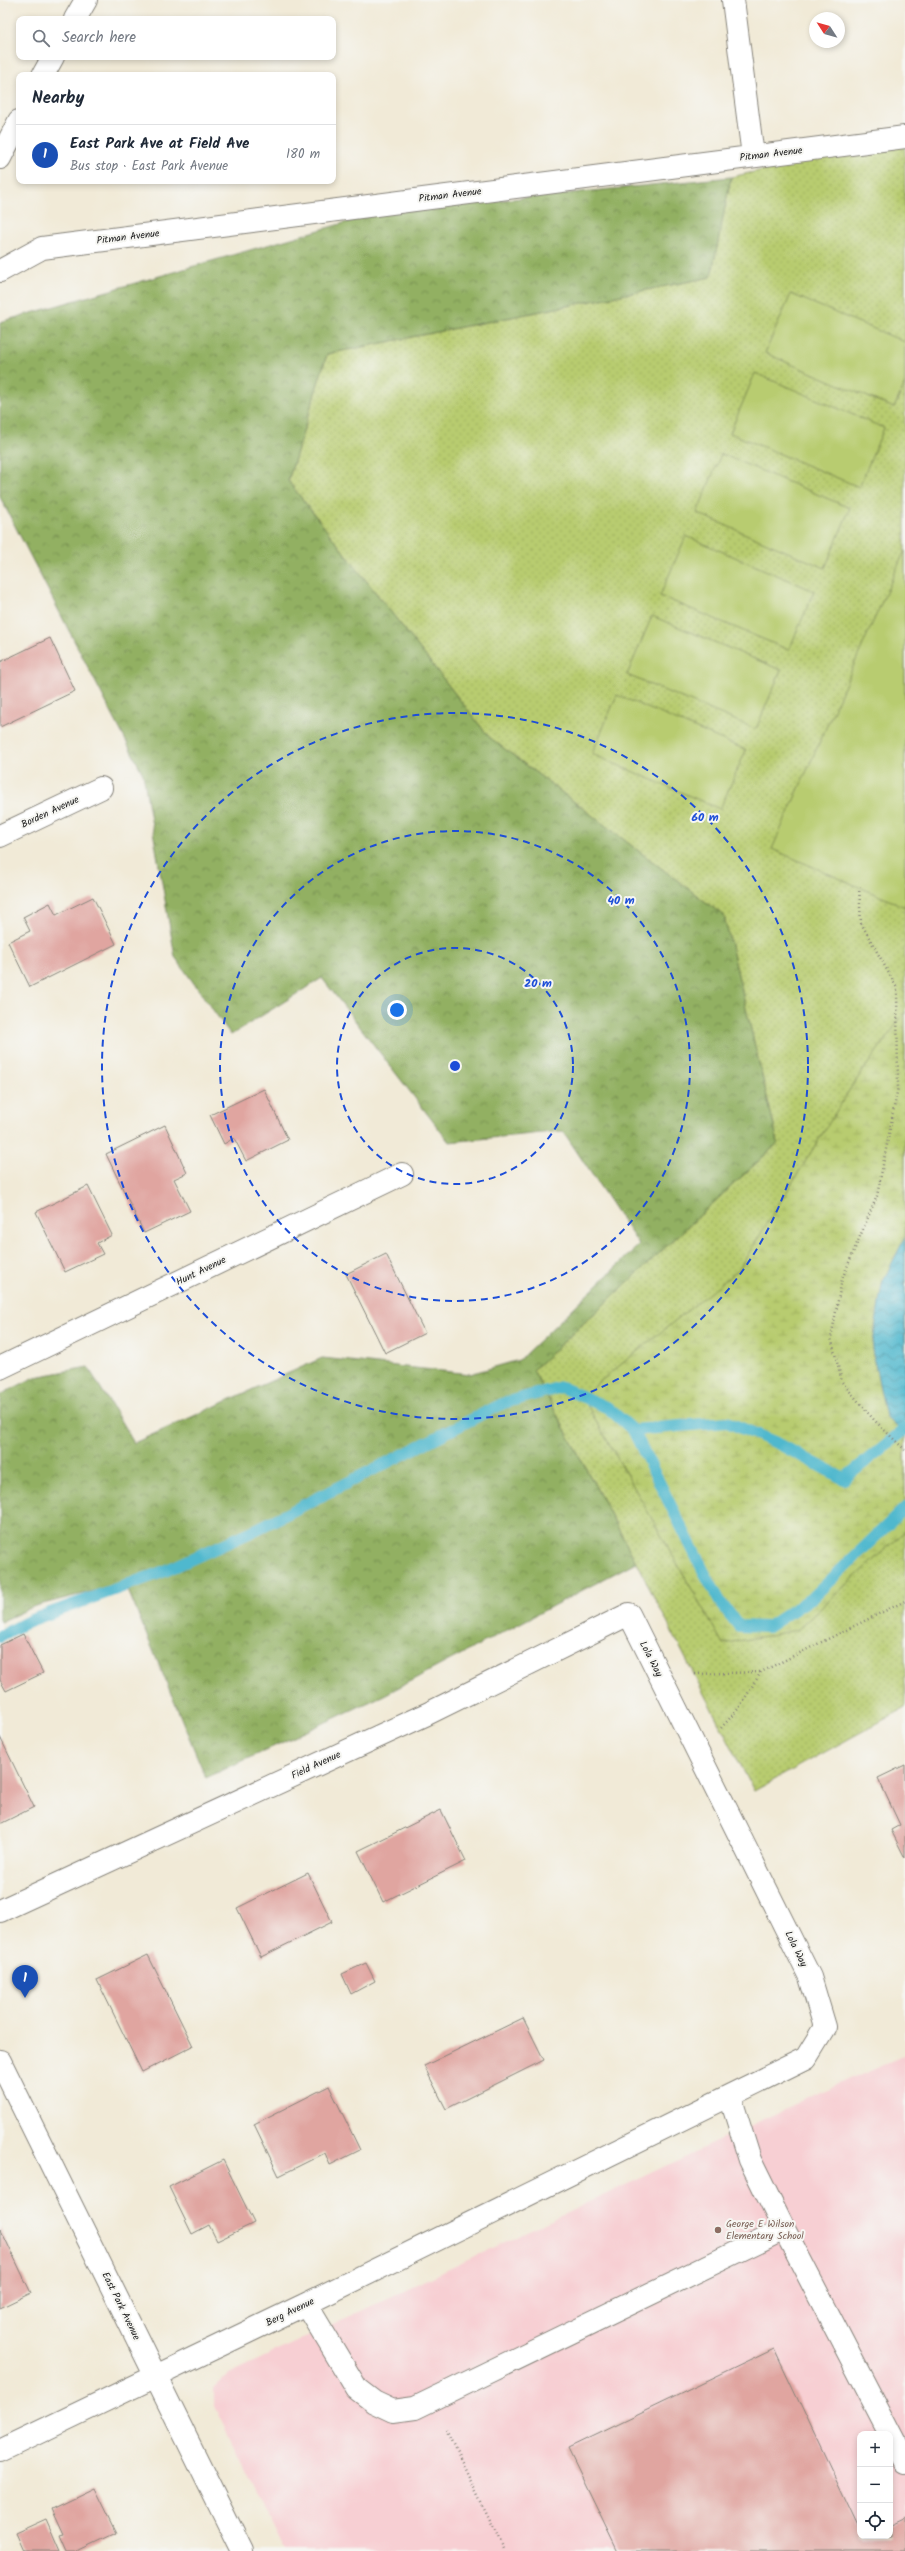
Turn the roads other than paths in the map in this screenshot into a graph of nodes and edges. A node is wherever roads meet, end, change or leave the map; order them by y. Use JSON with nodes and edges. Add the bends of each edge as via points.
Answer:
{"nodes":[{"id":1,"x":86,"y":0,"type":"edge"},
{"id":2,"x":734,"y":0,"type":"edge"},
{"id":3,"x":77,"y":16,"type":"edge"},
{"id":4,"x":51,"y":60,"type":"edge"},
{"id":5,"x":45,"y":72,"type":"edge"},
{"id":6,"x":16,"y":127,"type":"edge"},
{"id":7,"x":905,"y":137,"type":"edge"},
{"id":8,"x":754,"y":156,"type":"junction"},
{"id":9,"x":0,"y":158,"type":"edge"},
{"id":10,"x":0,"y":271,"type":"edge"},
{"id":11,"x":101,"y":788,"type":"dead end"},
{"id":12,"x":0,"y":836,"type":"edge"},
{"id":13,"x":402,"y":1174,"type":"dead end"},
{"id":14,"x":0,"y":1368,"type":"edge"},
{"id":15,"x":629,"y":1614,"type":"joint"},
{"id":16,"x":0,"y":1911,"type":"edge"},
{"id":17,"x":0,"y":2061,"type":"edge"},
{"id":18,"x":730,"y":2096,"type":"junction"},
{"id":19,"x":579,"y":2171,"type":"joint"},
{"id":20,"x":784,"y":2229,"type":"junction"},
{"id":21,"x":306,"y":2304,"type":"junction"},
{"id":22,"x":157,"y":2377,"type":"junction"},
{"id":23,"x":0,"y":2451,"type":"edge"},
{"id":24,"x":905,"y":2462,"type":"edge"},
{"id":25,"x":242,"y":2551,"type":"edge"}],
"edges":[{"from":1,"to":3,"type":"street"},
{"from":2,"to":8,"type":"street"},
{"from":4,"to":5,"type":"street"},
{"from":6,"to":9,"type":"street"},
{"from":7,"to":8,"type":"street","name":"Pitman Avenue"},
{"from":8,"to":10,"type":"street","name":"Pitman Avenue","via":[[42,248]]},
{"from":11,"to":12,"type":"street","name":"Borden Avenue"},
{"from":13,"to":14,"type":"street","name":"Hunt Avenue"},
{"from":15,"to":16,"type":"street","name":"Field Avenue","via":[[420,1717]]},
{"from":15,"to":18,"type":"street","name":"Lola Way","via":[[810,1977],[825,2027],[806,2058]]},
{"from":17,"to":22,"type":"street","name":"East Park Avenue"},
{"from":18,"to":19,"type":"street","name":"Lola Way"},
{"from":18,"to":20,"type":"street","via":[[750,2160]]},
{"from":19,"to":21,"type":"street","name":"Berg Avenue"},
{"from":20,"to":21,"type":"street","via":[[416,2408],[393,2411],[362,2394]]},
{"from":20,"to":24,"type":"street"},
{"from":21,"to":22,"type":"street","name":"Berg Avenue"},
{"from":22,"to":23,"type":"street","name":"Berg Avenue"},
{"from":22,"to":25,"type":"street","name":"East Park Avenue"}]}
